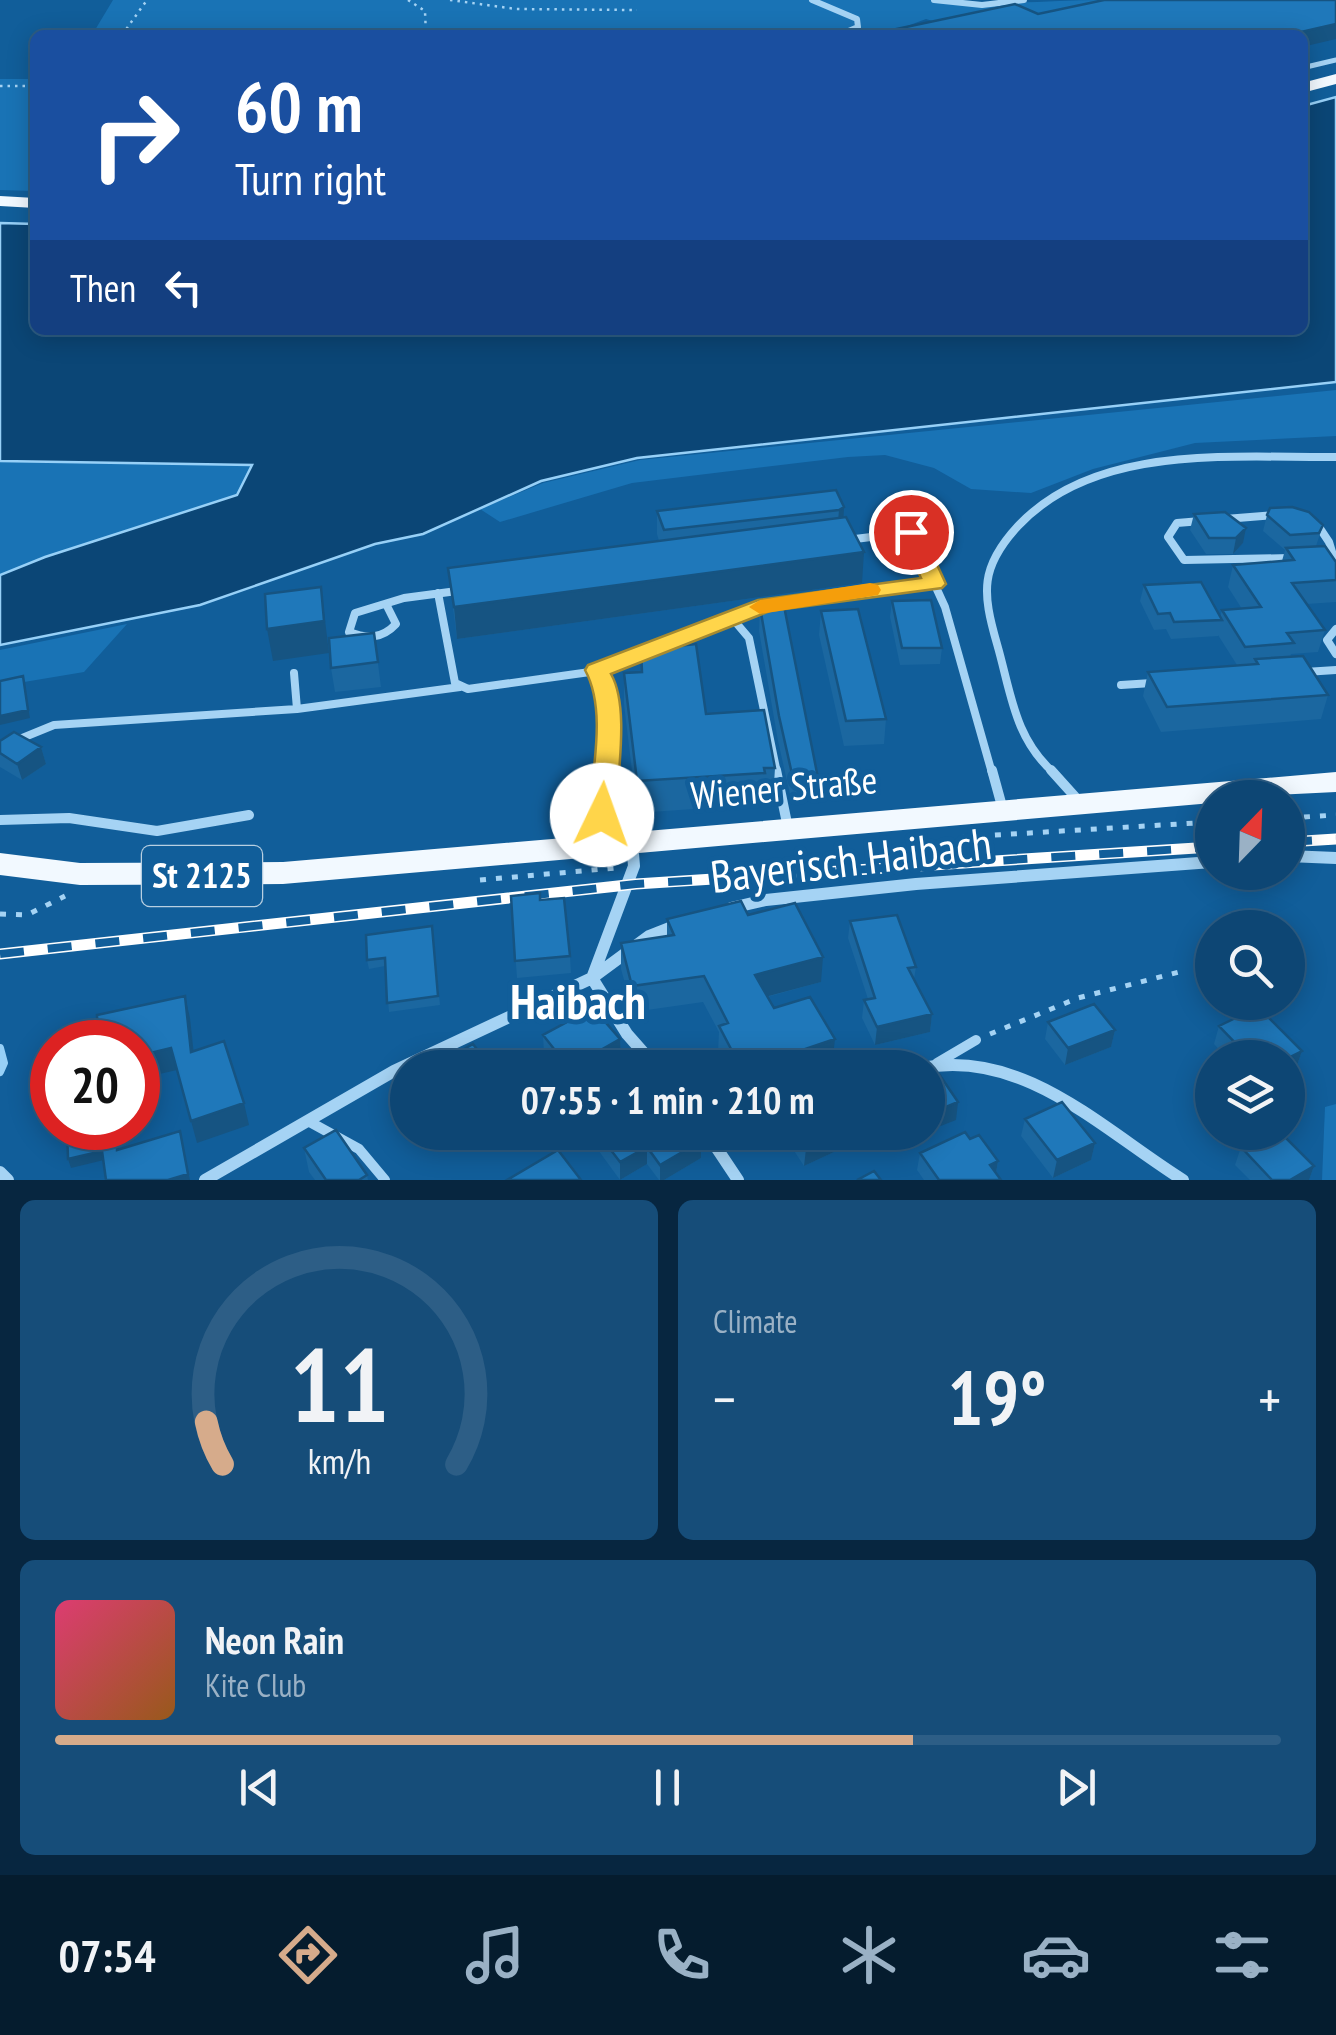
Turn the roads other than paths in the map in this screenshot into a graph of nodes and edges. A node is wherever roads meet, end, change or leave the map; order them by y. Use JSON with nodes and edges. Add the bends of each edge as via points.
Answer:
{"nodes":[{"id":1,"x":812,"y":0,"type":"edge"},
{"id":2,"x":934,"y":0,"type":"edge"},
{"id":3,"x":1024,"y":0,"type":"edge"},
{"id":4,"x":851,"y":30,"type":"edge"},
{"id":5,"x":1336,"y":60,"type":"edge"},
{"id":6,"x":1308,"y":67,"type":"edge"},
{"id":7,"x":1336,"y":79,"type":"edge"},
{"id":8,"x":1308,"y":86,"type":"edge"},
{"id":9,"x":0,"y":201,"type":"edge"},
{"id":10,"x":30,"y":204,"type":"edge"},
{"id":11,"x":1336,"y":457,"type":"edge"},
{"id":12,"x":1293,"y":514,"type":"edge"},
{"id":13,"x":1304,"y":518,"type":"edge"},
{"id":14,"x":836,"y":541,"type":"edge"},
{"id":15,"x":1333,"y":555,"type":"junction"},
{"id":16,"x":1313,"y":556,"type":"edge"},
{"id":17,"x":1293,"y":557,"type":"edge"},
{"id":18,"x":1336,"y":565,"type":"edge"},
{"id":19,"x":934,"y":584,"type":"junction"},
{"id":20,"x":476,"y":588,"type":"edge"},
{"id":21,"x":438,"y":594,"type":"junction"},
{"id":22,"x":386,"y":604,"type":"junction"},
{"id":23,"x":732,"y":618,"type":"junction"},
{"id":24,"x":1336,"y":629,"type":"edge"},
{"id":25,"x":1336,"y":654,"type":"edge"},
{"id":26,"x":597,"y":670,"type":"junction"},
{"id":27,"x":1336,"y":670,"type":"edge"},
{"id":28,"x":294,"y":673,"type":"dead end"},
{"id":29,"x":1297,"y":673,"type":"edge"},
{"id":30,"x":1160,"y":683,"type":"edge"},
{"id":31,"x":1122,"y":686,"type":"dead end"},
{"id":32,"x":460,"y":687,"type":"junction"},
{"id":33,"x":297,"y":709,"type":"junction"},
{"id":34,"x":0,"y":747,"type":"edge"},
{"id":35,"x":1336,"y":782,"type":"edge"},
{"id":36,"x":1080,"y":804,"type":"junction"},
{"id":37,"x":1003,"y":810,"type":"junction"},
{"id":38,"x":249,"y":815,"type":"dead end"},
{"id":39,"x":0,"y":820,"type":"edge"},
{"id":40,"x":788,"y":828,"type":"junction"},
{"id":41,"x":618,"y":842,"type":"junction"},
{"id":42,"x":1305,"y":857,"type":"edge"},
{"id":43,"x":1336,"y":858,"type":"edge"},
{"id":44,"x":1195,"y":863,"type":"edge"},
{"id":45,"x":0,"y":864,"type":"edge"},
{"id":46,"x":719,"y":910,"type":"edge"},
{"id":47,"x":686,"y":922,"type":"edge"},
{"id":48,"x":592,"y":978,"type":"junction"},
{"id":49,"x":976,"y":1040,"type":"road end"},
{"id":50,"x":641,"y":1050,"type":"edge"},
{"id":51,"x":945,"y":1057,"type":"edge"},
{"id":52,"x":945,"y":1064,"type":"edge"},
{"id":53,"x":308,"y":1121,"type":"junction"},
{"id":54,"x":718,"y":1150,"type":"edge"},
{"id":55,"x":0,"y":1172,"type":"edge"},
{"id":56,"x":8,"y":1180,"type":"edge"},
{"id":57,"x":205,"y":1180,"type":"edge"},
{"id":58,"x":385,"y":1180,"type":"edge"},
{"id":59,"x":738,"y":1180,"type":"edge"},
{"id":60,"x":1183,"y":1180,"type":"edge"}],
"edges":[{"from":1,"to":4,"type":"street","via":[[857,20]]},
{"from":2,"to":3,"type":"street"},
{"from":5,"to":6,"type":"lane"},
{"from":7,"to":8,"type":"main road"},
{"from":9,"to":10,"type":"main road"},
{"from":11,"to":36,"type":"lane","via":[[1121,469],[1048,496],[1018,522],[988,565],[985,596],[1022,735],[1042,767],[1070,783]]},
{"from":12,"to":17,"type":"lane","via":[[1177,523],[1168,537],[1184,560]]},
{"from":13,"to":15,"type":"lane","via":[[1316,523]]},
{"from":14,"to":19,"type":"lane","via":[[911,532]]},
{"from":15,"to":16,"type":"lane"},
{"from":15,"to":18,"type":"lane"},
{"from":19,"to":23,"type":"lane","via":[[766,604]]},
{"from":19,"to":37,"type":"lane"},
{"from":20,"to":21,"type":"lane"},
{"from":21,"to":22,"type":"lane"},
{"from":21,"to":32,"type":"lane"},
{"from":22,"to":22,"type":"lane","via":[[396,624],[388,632],[376,638],[349,632],[355,612]]},
{"from":23,"to":26,"type":"lane"},
{"from":23,"to":40,"type":"lane","via":[[749,638]]},
{"from":24,"to":25,"type":"lane","via":[[1327,640]]},
{"from":26,"to":32,"type":"lane"},
{"from":26,"to":41,"type":"lane","via":[[606,686]]},
{"from":27,"to":29,"type":"lane"},
{"from":28,"to":33,"type":"lane"},
{"from":30,"to":31,"type":"lane"},
{"from":32,"to":33,"type":"lane"},
{"from":33,"to":34,"type":"lane","via":[[54,726]]},
{"from":35,"to":36,"type":"main road","name":"Wiener Straße","number":"St 2125"},
{"from":36,"to":37,"type":"main road","name":"Wiener Straße","number":"St 2125"},
{"from":37,"to":40,"type":"main road","name":"Wiener Straße","number":"St 2125"},
{"from":38,"to":39,"type":"lane","via":[[157,831],[70,818]]},
{"from":40,"to":41,"type":"main road","name":"Wiener Straße","number":"St 2125"},
{"from":41,"to":45,"type":"main road","name":"Wiener Straße","number":"St 2125","via":[[283,873],[80,874]]},
{"from":41,"to":48,"type":"street","via":[[634,866]]},
{"from":42,"to":43,"type":"street"},
{"from":44,"to":46,"type":"street","name":"Bayerisch Haibach","via":[[916,884]]},
{"from":47,"to":48,"type":"street","name":"Bayerisch Haibach","via":[[648,936]]},
{"from":48,"to":50,"type":"street"},
{"from":48,"to":53,"type":"street","name":"Bayerisch Haibach","via":[[394,1072]]},
{"from":49,"to":51,"type":"lane"},
{"from":52,"to":60,"type":"street","via":[[1000,1066]]},
{"from":53,"to":57,"type":"street","name":"Bayerisch Haibach"},
{"from":53,"to":58,"type":"lane","via":[[359,1149]]},
{"from":54,"to":59,"type":"street"},
{"from":55,"to":56,"type":"street"}]}
